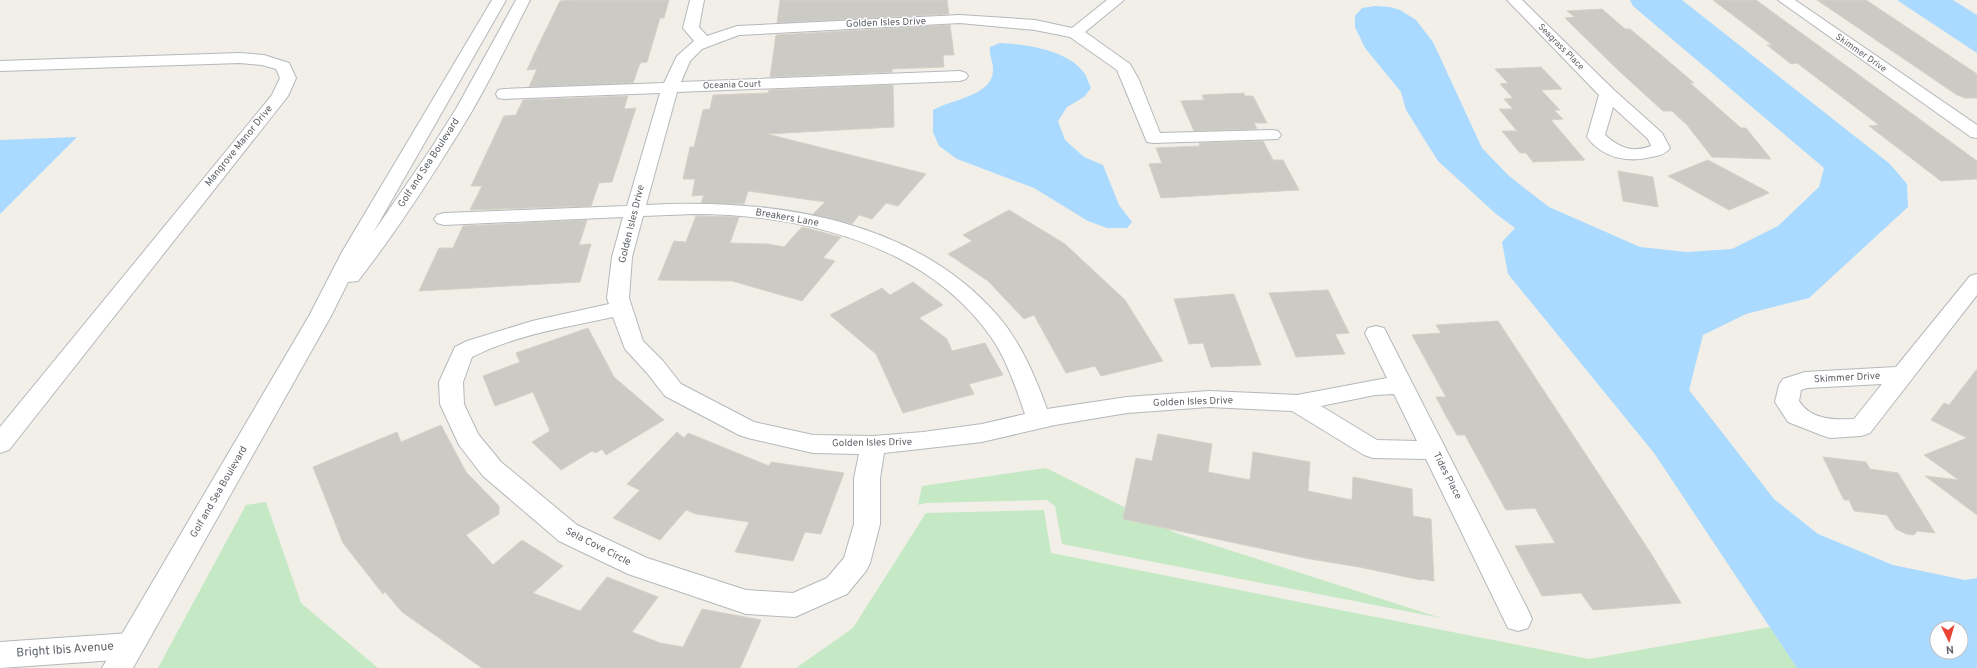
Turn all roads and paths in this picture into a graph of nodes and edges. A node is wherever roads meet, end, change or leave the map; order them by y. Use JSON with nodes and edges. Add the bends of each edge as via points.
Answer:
{"nodes":[{"id":1,"x":499,"y":0,"type":"edge"},
{"id":2,"x":523,"y":0,"type":"edge"},
{"id":3,"x":697,"y":0,"type":"edge"},
{"id":4,"x":1117,"y":0,"type":"edge"},
{"id":5,"x":1514,"y":0,"type":"edge"},
{"id":6,"x":1785,"y":0,"type":"edge"},
{"id":7,"x":1075,"y":33,"type":"junction"},
{"id":8,"x":704,"y":42,"type":"junction"},
{"id":9,"x":0,"y":66,"type":"edge"},
{"id":10,"x":960,"y":76,"type":"dead end"},
{"id":11,"x":670,"y":88,"type":"junction"},
{"id":12,"x":504,"y":94,"type":"dead end"},
{"id":13,"x":1608,"y":94,"type":"dead end"},
{"id":14,"x":1977,"y":133,"type":"edge"},
{"id":15,"x":1272,"y":135,"type":"dead end"},
{"id":16,"x":634,"y":211,"type":"junction"},
{"id":17,"x":444,"y":219,"type":"dead end"},
{"id":18,"x":1977,"y":281,"type":"edge"},
{"id":19,"x":621,"y":308,"type":"junction"},
{"id":20,"x":320,"y":316,"type":"junction"},
{"id":21,"x":1376,"y":333,"type":"dead end"},
{"id":22,"x":1903,"y":375,"type":"dead end"},
{"id":23,"x":1401,"y":385,"type":"junction"},
{"id":24,"x":1297,"y":403,"type":"junction"},
{"id":25,"x":1039,"y":420,"type":"junction"},
{"id":26,"x":0,"y":444,"type":"edge"},
{"id":27,"x":874,"y":445,"type":"junction"},
{"id":28,"x":1434,"y":450,"type":"junction"},
{"id":29,"x":1518,"y":619,"type":"dead end"},
{"id":30,"x":0,"y":655,"type":"edge"},
{"id":31,"x":124,"y":657,"type":"edge"}],
"edges":[{"from":1,"to":20,"type":"street","name":"Golf and Sea Boulevard","via":[[352,252]]},
{"from":2,"to":20,"type":"street","name":"Golf and Sea Boulevard","via":[[439,150],[370,252]]},
{"from":3,"to":8,"type":"street","via":[[691,28]]},
{"from":4,"to":7,"type":"street"},
{"from":5,"to":13,"type":"street","name":"Seagrass Place"},
{"from":6,"to":14,"type":"street","name":"Skimmer Drive"},
{"from":7,"to":8,"type":"street","name":"Golden Isles Drive","via":[[1035,25],[987,20],[959,13],[763,28],[737,31]]},
{"from":7,"to":15,"type":"street","name":"Golden Isles Drive","via":[[1124,67],[1153,138]]},
{"from":8,"to":11,"type":"street","name":"Golden Isles Drive","via":[[683,59]]},
{"from":9,"to":26,"type":"street","name":"Mangrove Manor Drive","via":[[240,58],[264,60],[283,66],[288,78],[280,96]]},
{"from":10,"to":11,"type":"street","name":"Oceania Court"},
{"from":11,"to":12,"type":"street","name":"Oceania Court"},
{"from":11,"to":16,"type":"street","name":"Golden Isles Drive"},
{"from":16,"to":17,"type":"street","name":"Breakers Lane"},
{"from":16,"to":19,"type":"street","name":"Golden Isles Drive","via":[[622,257],[618,298]]},
{"from":16,"to":25,"type":"street","name":"Breakers Lane","via":[[726,209],[802,219],[873,239],[910,257],[967,296],[990,322],[1014,357]]},
{"from":18,"to":22,"type":"street"},
{"from":19,"to":27,"type":"street","name":"Golden Isles Drive","via":[[633,344],[673,390],[748,429],[813,444]]},
{"from":19,"to":27,"type":"street","name":"Sela Cove Circle","via":[[532,328],[475,346],[463,352],[451,382],[452,404],[468,439],[492,469],[568,533],[638,566],[746,602],[795,605],[837,586],[856,563],[867,524],[867,478]]},
{"from":20,"to":31,"type":"street","name":"Golf and Sea Boulevard"},
{"from":21,"to":23,"type":"street","name":"Tides Place"},
{"from":23,"to":24,"type":"street","via":[[1375,386]]},
{"from":23,"to":28,"type":"street","name":"Tides Place"},
{"from":24,"to":25,"type":"street","name":"Golden Isles Drive","via":[[1209,399],[1127,405]]},
{"from":24,"to":28,"type":"street","name":"Golden Isles Drive","via":[[1373,449]]},
{"from":25,"to":27,"type":"street","name":"Golden Isles Drive","via":[[982,433]]},
{"from":28,"to":29,"type":"street","name":"Tides Place"},
{"from":30,"to":31,"type":"street","name":"Bright Ibis Avenue"}]}
